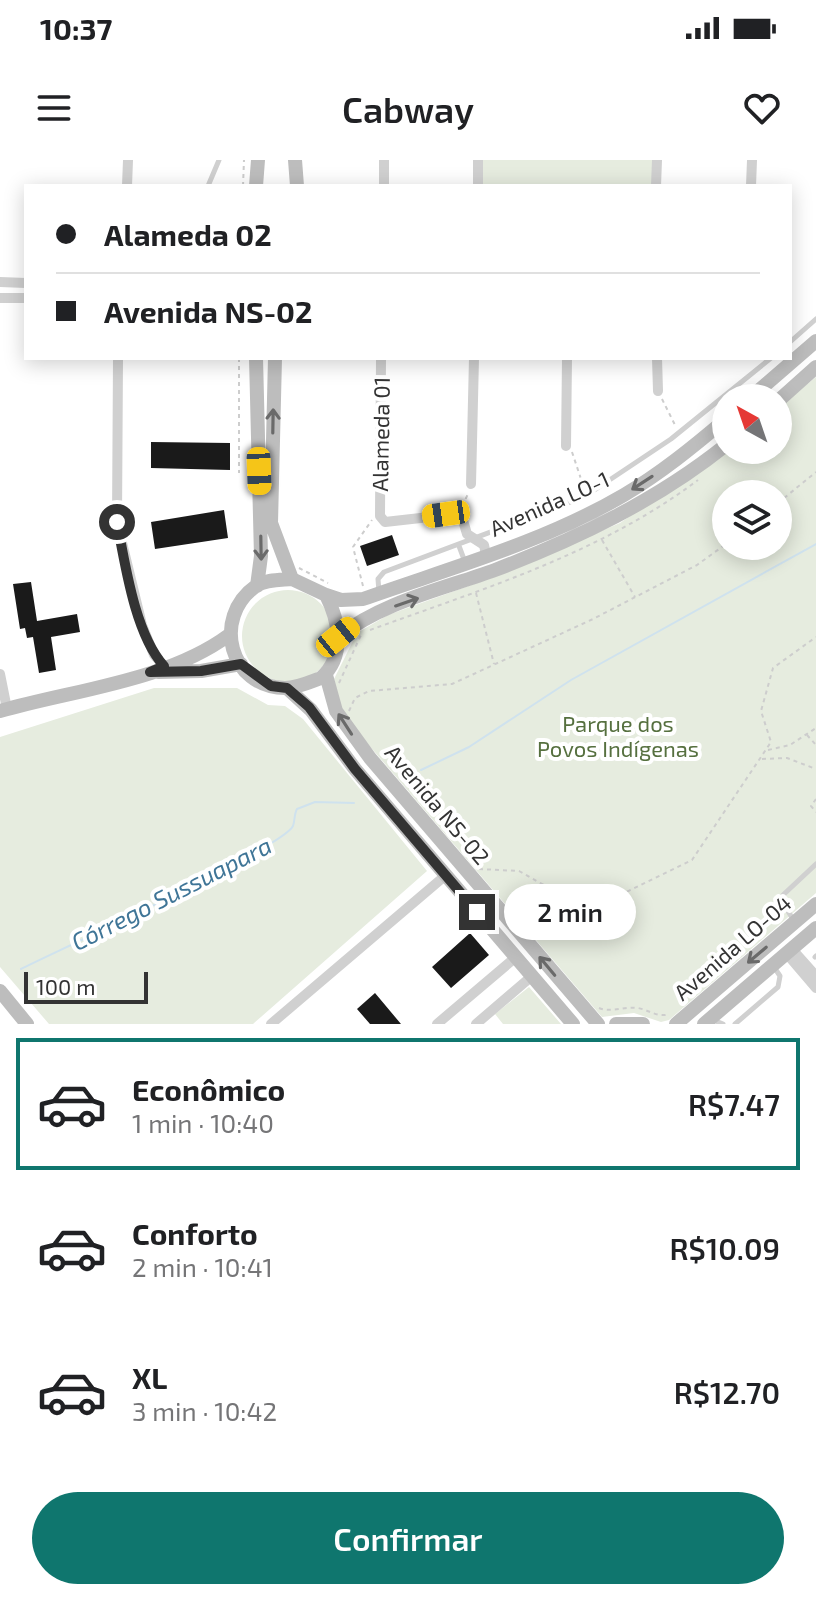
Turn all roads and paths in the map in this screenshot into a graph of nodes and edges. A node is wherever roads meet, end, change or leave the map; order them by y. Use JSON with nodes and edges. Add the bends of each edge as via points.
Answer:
{"nodes":[{"id":1,"x":119,"y":160,"type":"edge"},
{"id":2,"x":128,"y":160,"type":"edge"},
{"id":3,"x":219,"y":160,"type":"edge"},
{"id":4,"x":244,"y":160,"type":"edge"},
{"id":5,"x":258,"y":160,"type":"edge"},
{"id":6,"x":295,"y":160,"type":"edge"},
{"id":7,"x":384,"y":160,"type":"edge"},
{"id":8,"x":478,"y":160,"type":"edge"},
{"id":9,"x":657,"y":160,"type":"edge"},
{"id":10,"x":752,"y":160,"type":"edge"},
{"id":11,"x":127,"y":184,"type":"edge"},
{"id":12,"x":209,"y":184,"type":"edge"},
{"id":13,"x":243,"y":184,"type":"edge"},
{"id":14,"x":256,"y":184,"type":"edge"},
{"id":15,"x":297,"y":184,"type":"edge"},
{"id":16,"x":384,"y":184,"type":"edge"},
{"id":17,"x":478,"y":184,"type":"edge"},
{"id":18,"x":656,"y":184,"type":"edge"},
{"id":19,"x":751,"y":184,"type":"edge"},
{"id":20,"x":0,"y":282,"type":"edge"},
{"id":21,"x":24,"y":283,"type":"edge"},
{"id":22,"x":0,"y":298,"type":"edge"},
{"id":23,"x":24,"y":298,"type":"edge"},
{"id":24,"x":816,"y":319,"type":"edge"},
{"id":25,"x":792,"y":340,"type":"edge"},
{"id":26,"x":816,"y":341,"type":"edge"},
{"id":27,"x":792,"y":356,"type":"edge"},
{"id":28,"x":118,"y":360,"type":"edge"},
{"id":29,"x":239,"y":360,"type":"edge"},
{"id":30,"x":256,"y":360,"type":"edge"},
{"id":31,"x":275,"y":360,"type":"edge"},
{"id":32,"x":381,"y":360,"type":"edge"},
{"id":33,"x":474,"y":360,"type":"edge"},
{"id":34,"x":567,"y":360,"type":"edge"},
{"id":35,"x":657,"y":360,"type":"edge"},
{"id":36,"x":770,"y":360,"type":"edge"},
{"id":37,"x":783,"y":362,"type":"edge"},
{"id":38,"x":816,"y":367,"type":"edge"},
{"id":39,"x":764,"y":375,"type":"junction"},
{"id":40,"x":759,"y":384,"type":"edge"},
{"id":41,"x":792,"y":388,"type":"edge"},
{"id":42,"x":658,"y":391,"type":"joint"},
{"id":43,"x":690,"y":425,"type":"junction"},
{"id":44,"x":712,"y":431,"type":"edge"},
{"id":45,"x":680,"y":432,"type":"junction"},
{"id":46,"x":671,"y":439,"type":"junction"},
{"id":47,"x":701,"y":440,"type":"junction"},
{"id":48,"x":566,"y":446,"type":"joint"},
{"id":49,"x":684,"y":455,"type":"junction"},
{"id":50,"x":712,"y":455,"type":"edge"},
{"id":51,"x":816,"y":472,"type":"edge"},
{"id":52,"x":239,"y":473,"type":"dead end"},
{"id":53,"x":471,"y":484,"type":"joint"},
{"id":54,"x":792,"y":492,"type":"edge"},
{"id":55,"x":584,"y":497,"type":"junction"},
{"id":56,"x":563,"y":506,"type":"junction"},
{"id":57,"x":379,"y":509,"type":"junction"},
{"id":58,"x":590,"y":513,"type":"junction"},
{"id":59,"x":456,"y":514,"type":"junction"},
{"id":60,"x":570,"y":523,"type":"junction"},
{"id":61,"x":478,"y":538,"type":"junction"},
{"id":62,"x":602,"y":539,"type":"dead end"},
{"id":63,"x":459,"y":546,"type":"junction"},
{"id":64,"x":712,"y":554,"type":"edge"},
{"id":65,"x":486,"y":555,"type":"junction"},
{"id":66,"x":465,"y":562,"type":"junction"},
{"id":67,"x":293,"y":571,"type":"junction"},
{"id":68,"x":257,"y":586,"type":"junction"},
{"id":69,"x":328,"y":590,"type":"junction"},
{"id":70,"x":374,"y":590,"type":"junction"},
{"id":71,"x":477,"y":591,"type":"dead end"},
{"id":72,"x":636,"y":597,"type":"junction"},
{"id":73,"x":367,"y":631,"type":"dead end"},
{"id":74,"x":229,"y":635,"type":"junction"},
{"id":75,"x":338,"y":637,"type":"junction"},
{"id":76,"x":816,"y":637,"type":"edge"},
{"id":77,"x":241,"y":664,"type":"junction"},
{"id":78,"x":494,"y":665,"type":"junction"},
{"id":79,"x":157,"y":669,"type":"junction"},
{"id":80,"x":0,"y":674,"type":"edge"},
{"id":81,"x":326,"y":675,"type":"junction"},
{"id":82,"x":287,"y":688,"type":"junction"},
{"id":83,"x":339,"y":690,"type":"dead end"},
{"id":84,"x":346,"y":707,"type":"dead end"},
{"id":85,"x":3,"y":710,"type":"edge"},
{"id":86,"x":816,"y":728,"type":"edge"},
{"id":87,"x":807,"y":735,"type":"junction"},
{"id":88,"x":816,"y":745,"type":"edge"},
{"id":89,"x":766,"y":750,"type":"junction"},
{"id":90,"x":761,"y":759,"type":"junction"},
{"id":91,"x":812,"y":760,"type":"dead end"},
{"id":92,"x":811,"y":766,"type":"junction"},
{"id":93,"x":816,"y":769,"type":"edge"},
{"id":94,"x":816,"y":799,"type":"edge"},
{"id":95,"x":816,"y":812,"type":"edge"},
{"id":96,"x":816,"y":864,"type":"edge"},
{"id":97,"x":446,"y":875,"type":"junction"},
{"id":98,"x":488,"y":879,"type":"dead end"},
{"id":99,"x":816,"y":904,"type":"edge"},
{"id":100,"x":795,"y":923,"type":"junction"},
{"id":101,"x":813,"y":934,"type":"edge"},
{"id":102,"x":790,"y":951,"type":"junction"},
{"id":103,"x":516,"y":957,"type":"junction"},
{"id":104,"x":773,"y":966,"type":"junction"},
{"id":105,"x":532,"y":976,"type":"junction"},
{"id":106,"x":816,"y":976,"type":"edge"},
{"id":107,"x":816,"y":988,"type":"edge"},
{"id":108,"x":0,"y":991,"type":"edge"},
{"id":109,"x":596,"y":1005,"type":"dead end"},
{"id":110,"x":675,"y":1017,"type":"edge"},
{"id":111,"x":712,"y":1022,"type":"edge"},
{"id":112,"x":27,"y":1024,"type":"edge"},
{"id":113,"x":271,"y":1024,"type":"edge"},
{"id":114,"x":437,"y":1024,"type":"edge"},
{"id":115,"x":476,"y":1024,"type":"edge"},
{"id":116,"x":573,"y":1024,"type":"edge"},
{"id":117,"x":598,"y":1024,"type":"edge"},
{"id":118,"x":616,"y":1024,"type":"edge"},
{"id":119,"x":643,"y":1024,"type":"edge"},
{"id":120,"x":735,"y":1024,"type":"edge"}],
"edges":[{"from":1,"to":11,"type":"street"},
{"from":2,"to":11,"type":"street"},
{"from":3,"to":12,"type":"lane"},
{"from":4,"to":13,"type":"path"},
{"from":5,"to":14,"type":"street"},
{"from":6,"to":15,"type":"street"},
{"from":7,"to":16,"type":"street"},
{"from":8,"to":17,"type":"street"},
{"from":9,"to":18,"type":"street"},
{"from":10,"to":19,"type":"street"},
{"from":20,"to":21,"type":"street"},
{"from":22,"to":23,"type":"street"},
{"from":24,"to":25,"type":"lane"},
{"from":26,"to":27,"type":"street"},
{"from":28,"to":79,"type":"street","via":[[117,522]]},
{"from":29,"to":52,"type":"path"},
{"from":30,"to":68,"type":"street","one_way":true,"via":[[261,556]]},
{"from":67,"to":31,"type":"street","one_way":true,"via":[[271,523]]},
{"from":32,"to":57,"type":"street","name":"Alameda 01"},
{"from":33,"to":53,"type":"street"},
{"from":34,"to":48,"type":"street"},
{"from":35,"to":42,"type":"street"},
{"from":36,"to":39,"type":"lane"},
{"from":37,"to":39,"type":"street"},
{"from":38,"to":41,"type":"street"},
{"from":39,"to":40,"type":"street"},
{"from":39,"to":43,"type":"lane"},
{"from":42,"to":45,"type":"path"},
{"from":43,"to":45,"type":"lane"},
{"from":43,"to":47,"type":"lane"},
{"from":44,"to":47,"type":"street","name":"Avenida LO-1"},
{"from":45,"to":46,"type":"lane"},
{"from":46,"to":49,"type":"lane"},
{"from":46,"to":55,"type":"lane"},
{"from":47,"to":49,"type":"street","name":"Avenida LO-1"},
{"from":48,"to":55,"type":"path","via":[[581,473]]},
{"from":49,"to":58,"type":"street","name":"Avenida LO-1","one_way":true},
{"from":75,"to":50,"type":"street","name":"Avenida LO-1","one_way":true,"via":[[387,609],[613,520]]},
{"from":51,"to":54,"type":"path"},
{"from":53,"to":59,"type":"path"},
{"from":55,"to":56,"type":"lane"},
{"from":55,"to":58,"type":"lane"},
{"from":56,"to":60,"type":"lane"},
{"from":56,"to":61,"type":"lane"},
{"from":57,"to":59,"type":"street","via":[[385,522]]},
{"from":57,"to":70,"type":"path","via":[[353,547]]},
{"from":58,"to":60,"type":"street","name":"Avenida LO-1"},
{"from":59,"to":61,"type":"street","via":[[467,534]]},
{"from":60,"to":65,"type":"street","name":"Avenida LO-1"},
{"from":61,"to":63,"type":"lane"},
{"from":61,"to":65,"type":"street"},
{"from":62,"to":72,"type":"path"},
{"from":63,"to":66,"type":"lane"},
{"from":63,"to":70,"type":"lane","via":[[384,572]]},
{"from":64,"to":72,"type":"path"},
{"from":65,"to":66,"type":"street","name":"Avenida LO-1"},
{"from":66,"to":70,"type":"street","name":"Avenida LO-1"},
{"from":67,"to":68,"type":"street"},
{"from":67,"to":69,"type":"street"},
{"from":67,"to":69,"type":"path"},
{"from":68,"to":74,"type":"street","via":[[236,607]]},
{"from":69,"to":70,"type":"street","name":"Avenida LO-1","via":[[353,601]]},
{"from":69,"to":75,"type":"street"},
{"from":71,"to":78,"type":"path"},
{"from":72,"to":78,"type":"path"},
{"from":73,"to":83,"type":"path","via":[[359,638]]},
{"from":74,"to":77,"type":"street"},
{"from":74,"to":79,"type":"street"},
{"from":75,"to":81,"type":"street"},
{"from":76,"to":89,"type":"path","via":[[773,668],[761,711],[771,742]]},
{"from":77,"to":79,"type":"street","via":[[201,671]]},
{"from":77,"to":82,"type":"street","name":"Avenida NS-02","via":[[271,686]]},
{"from":78,"to":84,"type":"path","via":[[445,687],[369,691],[355,698],[349,712]]},
{"from":79,"to":85,"type":"street"},
{"from":80,"to":85,"type":"street"},
{"from":81,"to":82,"type":"street"},
{"from":117,"to":81,"type":"street","name":"Avenida NS-02","one_way":true,"via":[[377,767],[336,711]]},
{"from":82,"to":97,"type":"street","name":"Avenida NS-02","via":[[311,710]]},
{"from":86,"to":87,"type":"path"},
{"from":87,"to":88,"type":"path"},
{"from":87,"to":89,"type":"path"},
{"from":89,"to":90,"type":"path"},
{"from":90,"to":92,"type":"path","via":[[787,758]]},
{"from":90,"to":98,"type":"path","via":[[692,860],[600,905],[574,904],[519,871],[479,869]]},
{"from":91,"to":92,"type":"path"},
{"from":92,"to":93,"type":"path"},
{"from":94,"to":95,"type":"path","via":[[811,806]]},
{"from":96,"to":100,"type":"lane","via":[[783,895]]},
{"from":97,"to":103,"type":"street","name":"Avenida NS-02"},
{"from":97,"to":113,"type":"street"},
{"from":99,"to":100,"type":"street","name":"Avenida LO-04"},
{"from":100,"to":110,"type":"street","name":"Avenida LO-04","one_way":true},
{"from":101,"to":102,"type":"street","name":"Avenida LO-04"},
{"from":102,"to":104,"type":"street","name":"Avenida LO-04"},
{"from":102,"to":106,"type":"street"},
{"from":102,"to":107,"type":"street"},
{"from":103,"to":105,"type":"street","name":"Avenida NS-02"},
{"from":103,"to":114,"type":"street"},
{"from":104,"to":111,"type":"street","name":"Avenida LO-04"},
{"from":104,"to":120,"type":"lane","via":[[780,976],[778,987]]},
{"from":105,"to":115,"type":"street"},
{"from":105,"to":116,"type":"street","name":"Avenida NS-02"},
{"from":108,"to":112,"type":"street"},
{"from":109,"to":110,"type":"path","via":[[607,1011],[638,1008]]},
{"from":118,"to":119,"type":"street"}]}
